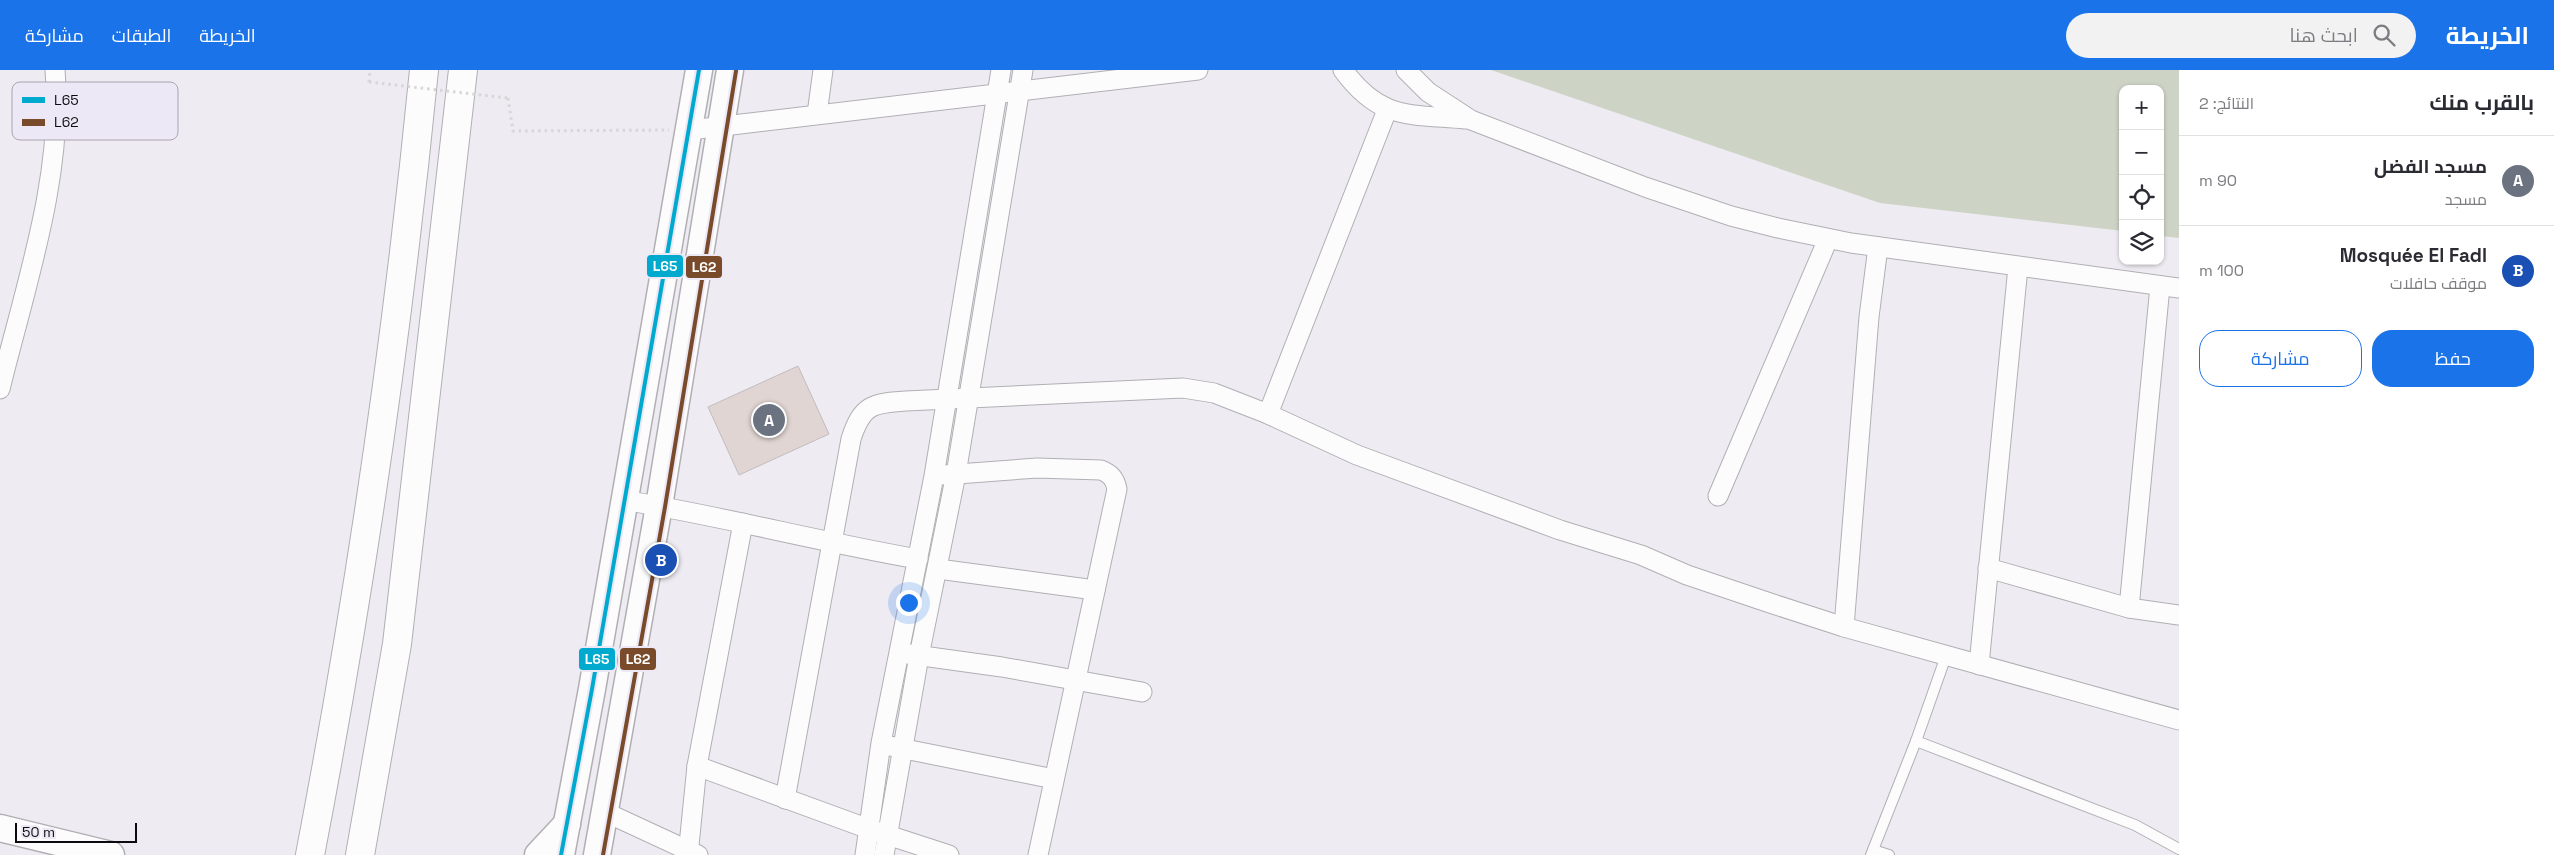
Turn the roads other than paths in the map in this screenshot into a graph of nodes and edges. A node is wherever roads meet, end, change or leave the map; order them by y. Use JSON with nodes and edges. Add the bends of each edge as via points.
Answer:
{"nodes":[{"id":1,"x":424,"y":70,"type":"edge"},
{"id":2,"x":463,"y":70,"type":"edge"},
{"id":3,"x":699,"y":70,"type":"edge"},
{"id":4,"x":730,"y":70,"type":"edge"},
{"id":5,"x":823,"y":70,"type":"edge"},
{"id":6,"x":1002,"y":70,"type":"edge"},
{"id":7,"x":1023,"y":70,"type":"edge"},
{"id":8,"x":1198,"y":70,"type":"edge"},
{"id":9,"x":1342,"y":70,"type":"edge"},
{"id":10,"x":1406,"y":70,"type":"edge"},
{"id":11,"x":1020,"y":90,"type":"junction"},
{"id":12,"x":998,"y":93,"type":"junction"},
{"id":13,"x":1387,"y":110,"type":"junction"},
{"id":14,"x":817,"y":114,"type":"junction"},
{"id":15,"x":1471,"y":120,"type":"junction"},
{"id":16,"x":721,"y":126,"type":"junction"},
{"id":17,"x":690,"y":130,"type":"junction"},
{"id":18,"x":55,"y":140,"type":"edge"},
{"id":19,"x":1828,"y":240,"type":"junction"},
{"id":20,"x":1878,"y":247,"type":"junction"},
{"id":21,"x":2018,"y":267,"type":"junction"},
{"id":22,"x":2170,"y":287,"type":"edge"},
{"id":23,"x":0,"y":389,"type":"edge"},
{"id":24,"x":948,"y":399,"type":"junction"},
{"id":25,"x":968,"y":399,"type":"junction"},
{"id":26,"x":1268,"y":414,"type":"junction"},
{"id":27,"x":956,"y":474,"type":"junction"},
{"id":28,"x":934,"y":476,"type":"junction"},
{"id":29,"x":1718,"y":496,"type":"dead end"},
{"id":30,"x":624,"y":500,"type":"junction"},
{"id":31,"x":659,"y":506,"type":"junction"},
{"id":32,"x":742,"y":523,"type":"junction"},
{"id":33,"x":833,"y":544,"type":"junction"},
{"id":34,"x":918,"y":559,"type":"junction"},
{"id":35,"x":1988,"y":568,"type":"junction"},
{"id":36,"x":938,"y":569,"type":"junction"},
{"id":37,"x":1095,"y":590,"type":"junction"},
{"id":38,"x":2129,"y":608,"type":"junction"},
{"id":39,"x":2179,"y":615,"type":"edge"},
{"id":40,"x":1844,"y":627,"type":"junction"},
{"id":41,"x":899,"y":653,"type":"junction"},
{"id":42,"x":919,"y":656,"type":"junction"},
{"id":43,"x":1946,"y":656,"type":"junction"},
{"id":44,"x":1979,"y":665,"type":"junction"},
{"id":45,"x":1077,"y":680,"type":"junction"},
{"id":46,"x":1142,"y":692,"type":"dead end"},
{"id":47,"x":2179,"y":720,"type":"edge"},
{"id":48,"x":1916,"y":740,"type":"junction"},
{"id":49,"x":881,"y":743,"type":"junction"},
{"id":50,"x":901,"y":749,"type":"junction"},
{"id":51,"x":697,"y":766,"type":"junction"},
{"id":52,"x":1054,"y":778,"type":"junction"},
{"id":53,"x":785,"y":798,"type":"junction"},
{"id":54,"x":605,"y":812,"type":"junction"},
{"id":55,"x":568,"y":822,"type":"junction"},
{"id":56,"x":0,"y":828,"type":"edge"},
{"id":57,"x":878,"y":831,"type":"junction"},
{"id":58,"x":2179,"y":849,"type":"edge"},
{"id":59,"x":1872,"y":852,"type":"edge"},
{"id":60,"x":692,"y":854,"type":"edge"},
{"id":61,"x":111,"y":855,"type":"edge"},
{"id":62,"x":310,"y":855,"type":"edge"},
{"id":63,"x":360,"y":855,"type":"edge"},
{"id":64,"x":538,"y":855,"type":"edge"},
{"id":65,"x":561,"y":855,"type":"edge"},
{"id":66,"x":597,"y":855,"type":"edge"},
{"id":67,"x":865,"y":855,"type":"edge"},
{"id":68,"x":884,"y":855,"type":"edge"},
{"id":69,"x":949,"y":855,"type":"edge"},
{"id":70,"x":1038,"y":855,"type":"edge"},
{"id":71,"x":1889,"y":855,"type":"edge"}],
"edges":[{"from":1,"to":62,"type":"highway","via":[[409,223],[373,489]]},
{"from":2,"to":63,"type":"highway","via":[[397,644]]},
{"from":3,"to":17,"type":"street"},
{"from":4,"to":16,"type":"street"},
{"from":5,"to":14,"type":"street"},
{"from":6,"to":12,"type":"street"},
{"from":7,"to":11,"type":"street"},
{"from":8,"to":11,"type":"street"},
{"from":9,"to":13,"type":"street","via":[[1366,98]]},
{"from":10,"to":15,"type":"street","via":[[1428,92]]},
{"from":11,"to":12,"type":"street"},
{"from":11,"to":25,"type":"street"},
{"from":12,"to":14,"type":"street"},
{"from":12,"to":24,"type":"street"},
{"from":13,"to":15,"type":"street"},
{"from":13,"to":26,"type":"street"},
{"from":14,"to":16,"type":"street"},
{"from":15,"to":19,"type":"street","via":[[1690,203]]},
{"from":16,"to":17,"type":"street"},
{"from":16,"to":31,"type":"street"},
{"from":17,"to":30,"type":"street"},
{"from":18,"to":23,"type":"street","via":[[49,190]]},
{"from":19,"to":20,"type":"street"},
{"from":19,"to":29,"type":"street"},
{"from":20,"to":21,"type":"street"},
{"from":20,"to":40,"type":"street","via":[[1869,317]]},
{"from":21,"to":22,"type":"street"},
{"from":21,"to":35,"type":"street"},
{"from":22,"to":38,"type":"street"},
{"from":24,"to":25,"type":"street"},
{"from":24,"to":28,"type":"street"},
{"from":24,"to":33,"type":"street","via":[[876,404],[862,414],[851,439]]},
{"from":25,"to":26,"type":"street","via":[[1184,388],[1214,393]]},
{"from":25,"to":27,"type":"street"},
{"from":26,"to":40,"type":"street","via":[[1357,455],[1560,530]]},
{"from":27,"to":28,"type":"street"},
{"from":27,"to":36,"type":"street"},
{"from":27,"to":37,"type":"street","via":[[1037,468],[1101,470],[1110,474],[1117,489]]},
{"from":28,"to":34,"type":"street"},
{"from":30,"to":31,"type":"street"},
{"from":30,"to":55,"type":"street"},
{"from":31,"to":32,"type":"street"},
{"from":31,"to":54,"type":"street"},
{"from":32,"to":33,"type":"street"},
{"from":32,"to":51,"type":"street"},
{"from":33,"to":34,"type":"street"},
{"from":33,"to":53,"type":"street"},
{"from":34,"to":41,"type":"street"},
{"from":35,"to":38,"type":"street"},
{"from":35,"to":44,"type":"street"},
{"from":36,"to":37,"type":"street"},
{"from":36,"to":42,"type":"street"},
{"from":37,"to":45,"type":"street"},
{"from":38,"to":39,"type":"street"},
{"from":40,"to":43,"type":"street"},
{"from":41,"to":42,"type":"street"},
{"from":41,"to":49,"type":"street"},
{"from":42,"to":45,"type":"street"},
{"from":42,"to":50,"type":"street"},
{"from":43,"to":44,"type":"street"},
{"from":43,"to":48,"type":"lane"},
{"from":44,"to":47,"type":"street"},
{"from":45,"to":46,"type":"street"},
{"from":45,"to":52,"type":"street"},
{"from":48,"to":58,"type":"lane","via":[[2135,825]]},
{"from":48,"to":59,"type":"lane"},
{"from":49,"to":50,"type":"street"},
{"from":49,"to":57,"type":"street"},
{"from":50,"to":52,"type":"street"},
{"from":50,"to":57,"type":"street"},
{"from":51,"to":53,"type":"street"},
{"from":51,"to":60,"type":"street"},
{"from":52,"to":70,"type":"street"},
{"from":53,"to":57,"type":"street"},
{"from":54,"to":55,"type":"street","via":[[585,811]]},
{"from":54,"to":60,"type":"street"},
{"from":54,"to":66,"type":"street"},
{"from":55,"to":64,"type":"street"},
{"from":55,"to":65,"type":"street"},
{"from":56,"to":61,"type":"street"},
{"from":57,"to":67,"type":"street"},
{"from":57,"to":68,"type":"street"},
{"from":57,"to":69,"type":"street"},
{"from":59,"to":71,"type":"lane"}]}
